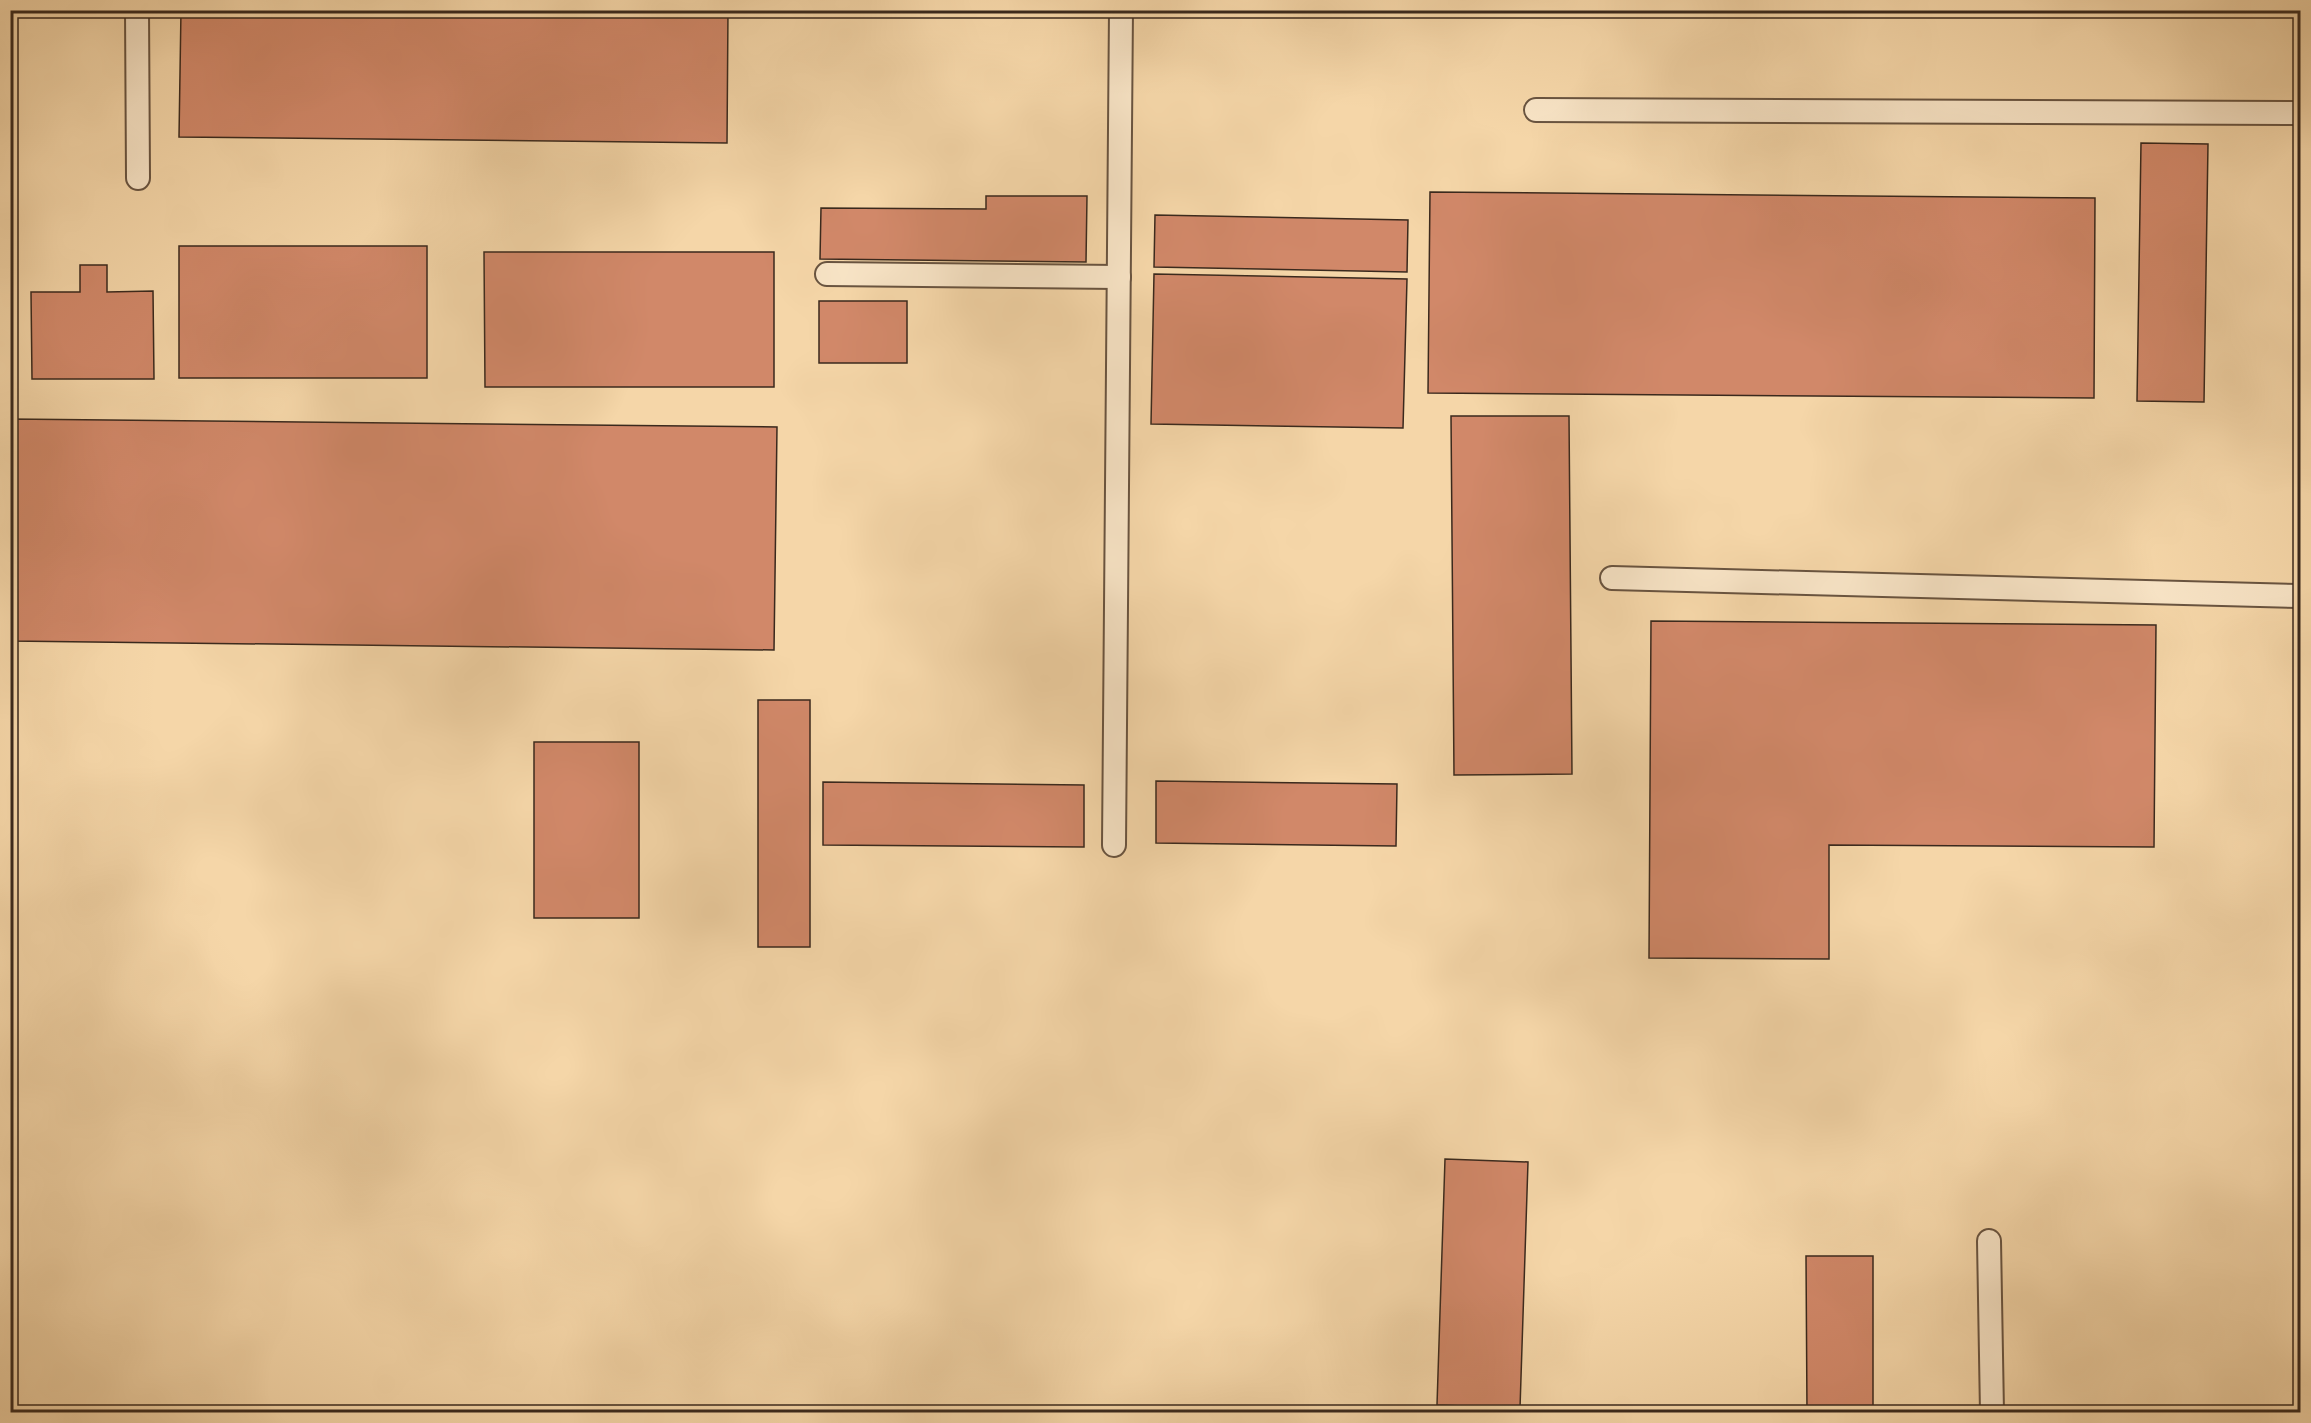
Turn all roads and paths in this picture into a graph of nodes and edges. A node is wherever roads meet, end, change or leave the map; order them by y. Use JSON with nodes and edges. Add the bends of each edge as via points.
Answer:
{"nodes":[{"id":1,"x":137,"y":10,"type":"edge"},
{"id":2,"x":1121,"y":10,"type":"edge"},
{"id":3,"x":1536,"y":110,"type":"dead end"},
{"id":4,"x":2301,"y":113,"type":"edge"},
{"id":5,"x":138,"y":178,"type":"dead end"},
{"id":6,"x":827,"y":274,"type":"dead end"},
{"id":7,"x":1119,"y":277,"type":"junction"},
{"id":8,"x":1612,"y":578,"type":"dead end"},
{"id":9,"x":2301,"y":596,"type":"edge"},
{"id":10,"x":1114,"y":845,"type":"dead end"},
{"id":11,"x":1989,"y":1241,"type":"dead end"},
{"id":12,"x":1992,"y":1413,"type":"edge"}],
"edges":[{"from":1,"to":5,"type":"lane"},
{"from":2,"to":7,"type":"lane"},
{"from":3,"to":4,"type":"lane"},
{"from":6,"to":7,"type":"lane"},
{"from":7,"to":10,"type":"lane"},
{"from":8,"to":9,"type":"lane"},
{"from":11,"to":12,"type":"lane"}]}
